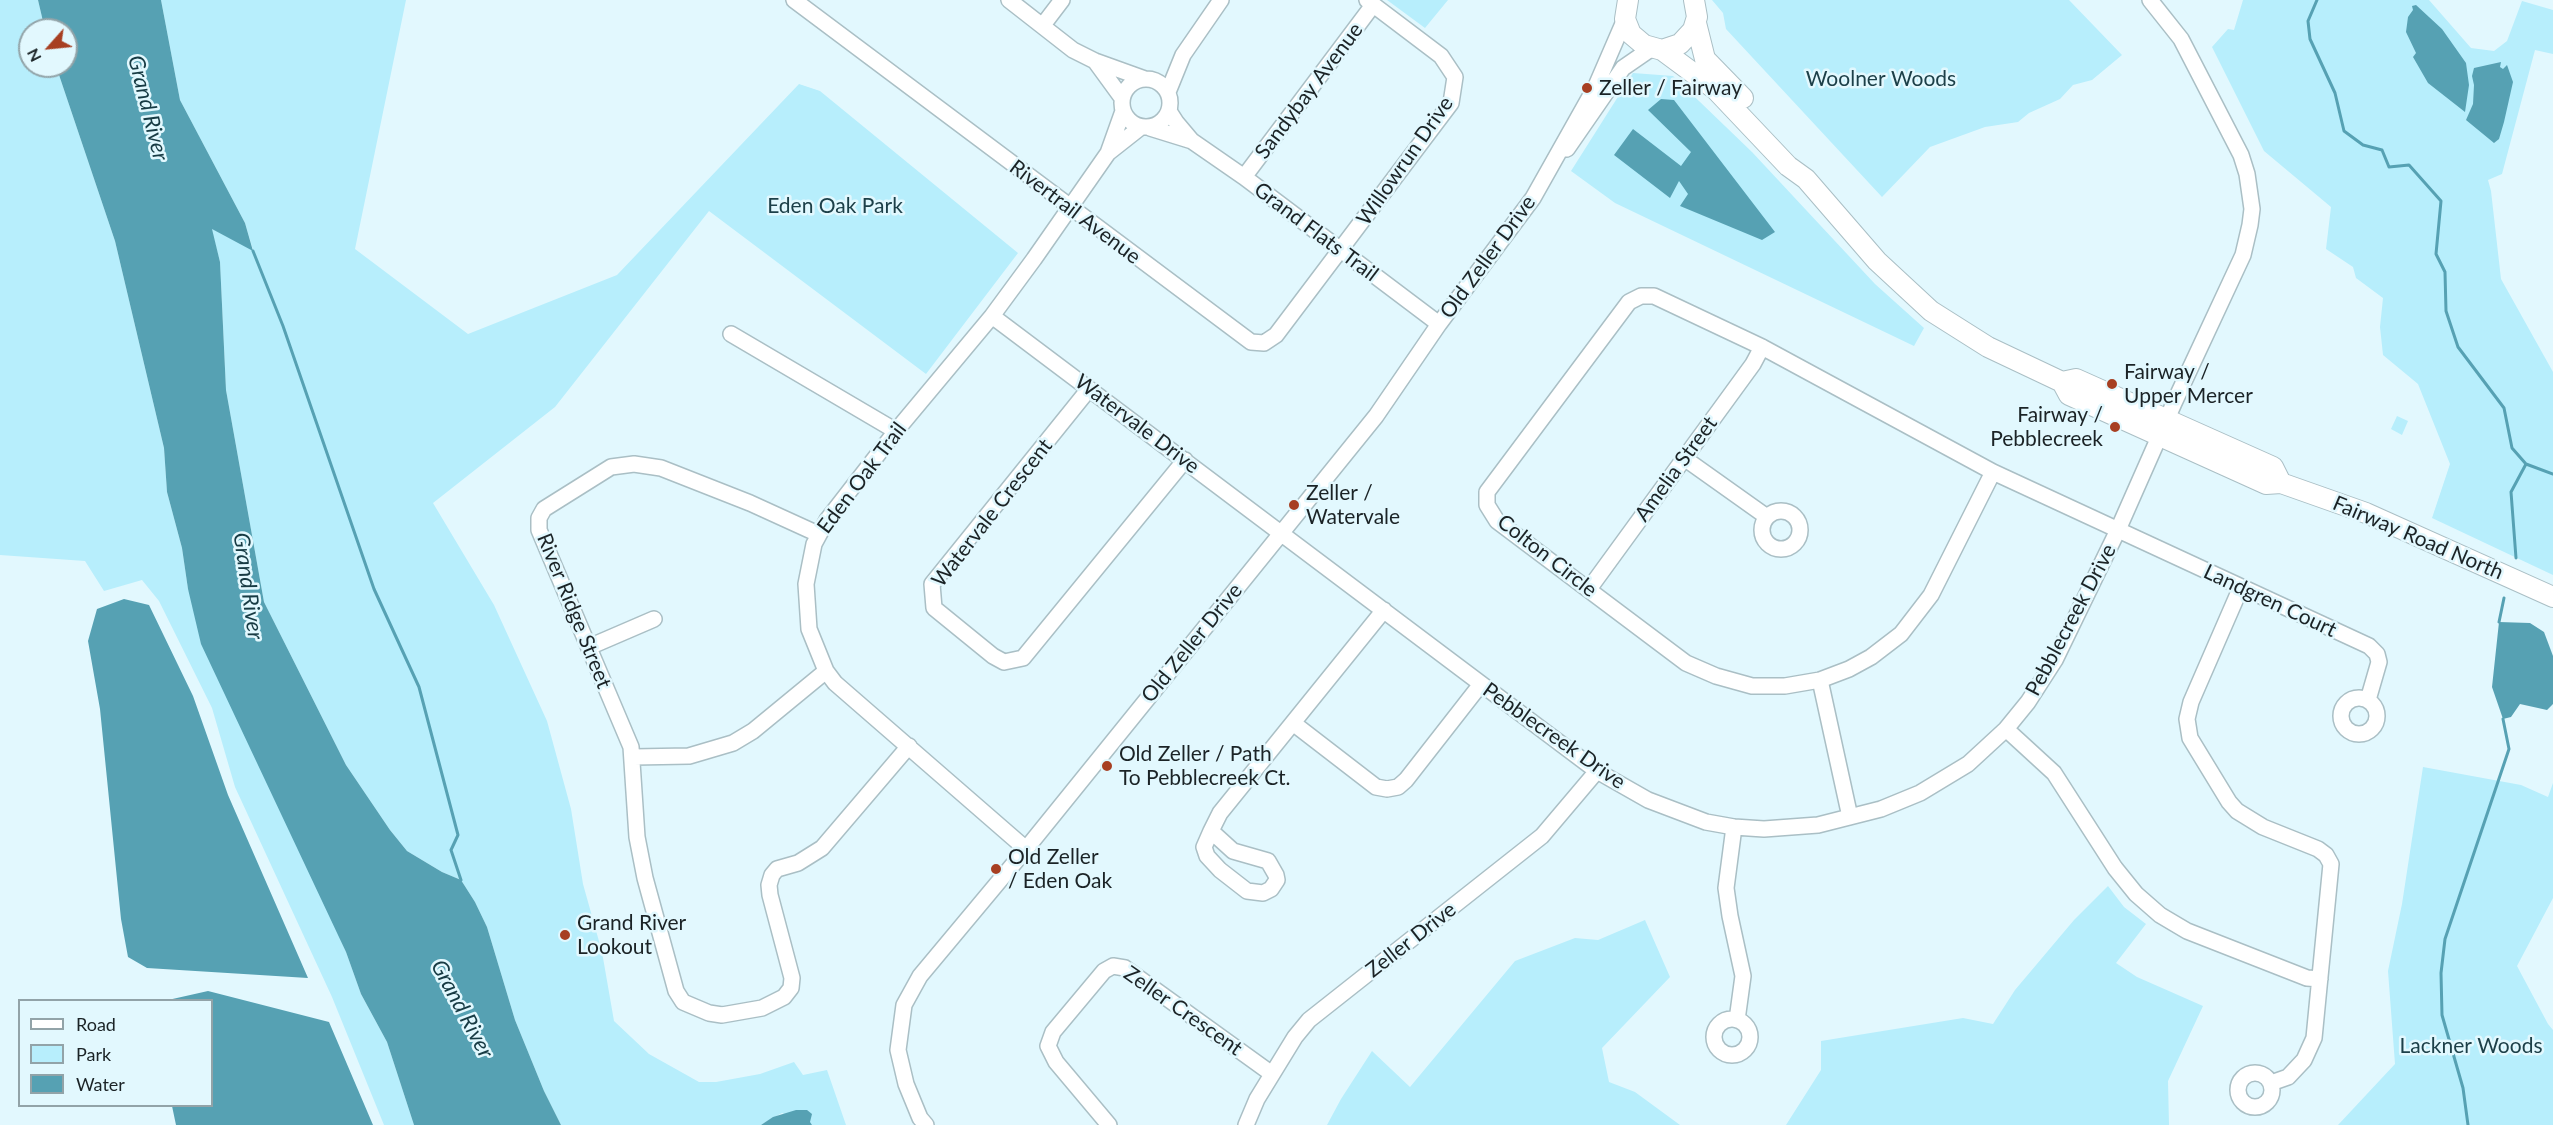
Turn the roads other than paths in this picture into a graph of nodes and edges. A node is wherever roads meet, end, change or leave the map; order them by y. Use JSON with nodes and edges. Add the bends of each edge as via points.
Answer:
{"nodes":[{"id":1,"x":794,"y":0,"type":"edge"},
{"id":2,"x":1009,"y":0,"type":"edge"},
{"id":3,"x":1062,"y":0,"type":"edge"},
{"id":4,"x":1221,"y":0,"type":"edge"},
{"id":5,"x":2150,"y":0,"type":"edge"},
{"id":6,"x":1370,"y":3,"type":"edge"},
{"id":7,"x":1626,"y":6,"type":"edge"},
{"id":8,"x":1697,"y":8,"type":"edge"},
{"id":9,"x":1043,"y":25,"type":"junction"},
{"id":10,"x":1657,"y":49,"type":"junction"},
{"id":11,"x":1183,"y":55,"type":"junction"},
{"id":12,"x":1095,"y":61,"type":"junction"},
{"id":13,"x":1149,"y":79,"type":"junction"},
{"id":14,"x":1168,"y":92,"type":"junction"},
{"id":15,"x":1123,"y":104,"type":"junction"},
{"id":16,"x":1170,"y":111,"type":"junction"},
{"id":17,"x":1145,"y":127,"type":"junction"},
{"id":18,"x":1192,"y":141,"type":"junction"},
{"id":19,"x":1108,"y":153,"type":"junction"},
{"id":20,"x":1548,"y":172,"type":"junction"},
{"id":21,"x":1244,"y":177,"type":"junction"},
{"id":22,"x":1806,"y":179,"type":"junction"},
{"id":23,"x":1070,"y":209,"type":"junction"},
{"id":24,"x":1341,"y":250,"type":"junction"},
{"id":25,"x":992,"y":316,"type":"junction"},
{"id":26,"x":1439,"y":324,"type":"junction"},
{"id":27,"x":731,"y":334,"type":"dead end"},
{"id":28,"x":1762,"y":347,"type":"junction"},
{"id":29,"x":1089,"y":389,"type":"junction"},
{"id":30,"x":2164,"y":427,"type":"junction"},
{"id":31,"x":896,"y":431,"type":"junction"},
{"id":32,"x":1684,"y":458,"type":"junction"},
{"id":33,"x":1185,"y":460,"type":"junction"},
{"id":34,"x":1993,"y":472,"type":"junction"},
{"id":35,"x":1767,"y":517,"type":"dead end"},
{"id":36,"x":1282,"y":532,"type":"junction"},
{"id":37,"x":2117,"y":532,"type":"junction"},
{"id":38,"x":818,"y":534,"type":"junction"},
{"id":39,"x":2241,"y":587,"type":"junction"},
{"id":40,"x":1589,"y":590,"type":"junction"},
{"id":41,"x":2553,"y":597,"type":"edge"},
{"id":42,"x":1384,"y":610,"type":"junction"},
{"id":43,"x":654,"y":619,"type":"dead end"},
{"id":44,"x":589,"y":647,"type":"junction"},
{"id":45,"x":826,"y":670,"type":"junction"},
{"id":46,"x":1820,"y":680,"type":"junction"},
{"id":47,"x":1481,"y":684,"type":"junction"},
{"id":48,"x":2368,"y":700,"type":"dead end"},
{"id":49,"x":1293,"y":723,"type":"junction"},
{"id":50,"x":2006,"y":729,"type":"junction"},
{"id":51,"x":909,"y":746,"type":"junction"},
{"id":52,"x":634,"y":757,"type":"junction"},
{"id":53,"x":1597,"y":771,"type":"junction"},
{"id":54,"x":1850,"y":817,"type":"junction"},
{"id":55,"x":1734,"y":827,"type":"junction"},
{"id":56,"x":1211,"y":831,"type":"junction"},
{"id":57,"x":1026,"y":849,"type":"junction"},
{"id":58,"x":2320,"y":979,"type":"junction"},
{"id":59,"x":1737,"y":1020,"type":"dead end"},
{"id":60,"x":1272,"y":1074,"type":"junction"},
{"id":61,"x":2271,"y":1083,"type":"dead end"},
{"id":62,"x":926,"y":1125,"type":"edge"},
{"id":63,"x":1110,"y":1125,"type":"edge"},
{"id":64,"x":1246,"y":1125,"type":"edge"}],
"edges":[{"from":1,"to":23,"type":"street","name":"Rivertrail Avenue"},
{"from":2,"to":9,"type":"street"},
{"from":3,"to":9,"type":"street"},
{"from":4,"to":11,"type":"street"},
{"from":5,"to":30,"type":"street","name":"Pebblecreek Drive","via":[[2181,39],[2200,73],[2241,155],[2251,202],[2243,255]]},
{"from":6,"to":21,"type":"street","name":"Sandybay Avenue"},
{"from":6,"to":24,"type":"street","name":"Willowrun Drive","via":[[1441,56],[1455,77],[1455,91],[1451,103]]},
{"from":7,"to":10,"type":"main road","name":"Fairway Road North","via":[[1631,34]]},
{"from":7,"to":20,"type":"street","name":"Old Zeller Drive","via":[[1600,76]]},
{"from":8,"to":10,"type":"main road","via":[[1688,37],[1680,44]]},
{"from":8,"to":22,"type":"main road","name":"Fairway Road North","via":[[1705,59],[1798,158]]},
{"from":9,"to":12,"type":"street","via":[[1073,50]]},
{"from":10,"to":20,"type":"street","name":"Old Zeller Drive","via":[[1623,68],[1580,133]]},
{"from":10,"to":22,"type":"main road","name":"Fairway Road North","via":[[1707,82],[1788,166]]},
{"from":11,"to":13,"type":"street"},
{"from":11,"to":14,"type":"street"},
{"from":12,"to":13,"type":"street"},
{"from":12,"to":15,"type":"street"},
{"from":13,"to":14,"type":"street"},
{"from":13,"to":15,"type":"street","via":[[1130,85]]},
{"from":14,"to":16,"type":"street"},
{"from":15,"to":17,"type":"street","via":[[1133,124]]},
{"from":15,"to":19,"type":"street","name":"Eden Oak Trail"},
{"from":16,"to":17,"type":"street","via":[[1162,122]]},
{"from":16,"to":18,"type":"street","name":"Grand Flats Trail"},
{"from":17,"to":18,"type":"street","name":"Grand Flats Trail"},
{"from":17,"to":19,"type":"street","name":"Eden Oak Trail"},
{"from":18,"to":21,"type":"street","name":"Grand Flats Trail"},
{"from":19,"to":23,"type":"street","name":"Eden Oak Trail"},
{"from":20,"to":26,"type":"street","name":"Old Zeller Drive"},
{"from":21,"to":24,"type":"street","name":"Grand Flats Trail"},
{"from":22,"to":30,"type":"main road","name":"Fairway Road North","via":[[1877,261],[1931,311],[1988,347],[2062,382],[2076,379]]},
{"from":23,"to":24,"type":"street","name":"Rivertrail Avenue","via":[[1251,342],[1264,343],[1276,335]]},
{"from":23,"to":25,"type":"street","name":"Eden Oak Trail"},
{"from":24,"to":26,"type":"street","name":"Grand Flats Trail"},
{"from":25,"to":29,"type":"street","name":"Watervale Drive"},
{"from":25,"to":31,"type":"street","name":"Eden Oak Trail"},
{"from":26,"to":36,"type":"street","name":"Old Zeller Drive","via":[[1376,416]]},
{"from":27,"to":31,"type":"street"},
{"from":28,"to":32,"type":"street","name":"Amelia Street"},
{"from":28,"to":34,"type":"street","name":"Colton Circle"},
{"from":28,"to":40,"type":"street","name":"Colton Circle","via":[[1654,296],[1641,296],[1629,302],[1487,492],[1487,505],[1497,521]]},
{"from":29,"to":33,"type":"street","name":"Watervale Drive"},
{"from":29,"to":33,"type":"street","name":"Watervale Crescent","via":[[932,584],[934,608],[993,656],[1004,662],[1023,658]]},
{"from":30,"to":37,"type":"street","name":"Pebblecreek Drive"},
{"from":30,"to":41,"type":"main road","name":"Fairway Road North","via":[[2273,468],[2281,483],[2420,536]]},
{"from":31,"to":38,"type":"street","name":"Eden Oak Trail"},
{"from":32,"to":35,"type":"street"},
{"from":32,"to":40,"type":"street","name":"Amelia Street"},
{"from":33,"to":36,"type":"street","name":"Watervale Drive"},
{"from":34,"to":37,"type":"street","name":"Colton Circle"},
{"from":34,"to":46,"type":"street","name":"Colton Circle","via":[[1931,595],[1916,616],[1901,634],[1871,657]]},
{"from":36,"to":42,"type":"street","name":"Pebblecreek Drive"},
{"from":36,"to":57,"type":"street","name":"Old Zeller Drive"},
{"from":37,"to":39,"type":"street","name":"Landgren Court"},
{"from":37,"to":50,"type":"street","name":"Pebblecreek Drive","via":[[2055,660]]},
{"from":38,"to":44,"type":"street","name":"River Ridge Street","via":[[661,468],[634,464],[611,467],[544,509],[539,518],[539,530]]},
{"from":38,"to":45,"type":"street","name":"Eden Oak Trail","via":[[806,584],[806,605],[809,628]]},
{"from":39,"to":48,"type":"street","name":"Landgren Court","via":[[2369,646],[2379,662]]},
{"from":39,"to":58,"type":"street","via":[[2191,702],[2188,728],[2192,746],[2237,811],[2263,827],[2318,849],[2331,864]]},
{"from":40,"to":46,"type":"street","name":"Colton Circle","via":[[1686,663],[1716,676],[1752,686]]},
{"from":42,"to":47,"type":"street","name":"Pebblecreek Drive"},
{"from":42,"to":49,"type":"street"},
{"from":43,"to":44,"type":"street"},
{"from":44,"to":52,"type":"street","name":"River Ridge Street"},
{"from":45,"to":51,"type":"street","name":"Eden Oak Trail","via":[[835,683]]},
{"from":45,"to":52,"type":"street","via":[[733,743],[689,756]]},
{"from":46,"to":54,"type":"street"},
{"from":47,"to":49,"type":"street","via":[[1398,787],[1376,787]]},
{"from":47,"to":53,"type":"street","name":"Pebblecreek Drive"},
{"from":49,"to":56,"type":"street","via":[[1220,813]]},
{"from":50,"to":54,"type":"street","name":"Pebblecreek Drive","via":[[1968,764],[1920,793]]},
{"from":50,"to":58,"type":"street","via":[[2054,773],[2115,868],[2160,915],[2187,931],[2307,978]]},
{"from":51,"to":52,"type":"street","name":"River Ridge Street","via":[[822,848],[772,874],[770,894],[791,966],[791,988],[784,997],[762,1008],[722,1015],[693,1008],[676,991],[636,837]]},
{"from":51,"to":57,"type":"street","name":"Eden Oak Trail"},
{"from":53,"to":55,"type":"street","name":"Pebblecreek Drive","via":[[1677,812]]},
{"from":53,"to":60,"type":"street","name":"Zeller Drive","via":[[1542,836],[1309,1020]]},
{"from":54,"to":55,"type":"street","name":"Pebblecreek Drive","via":[[1791,828]]},
{"from":55,"to":59,"type":"street","via":[[1726,888],[1743,976]]},
{"from":56,"to":56,"type":"street","via":[[1204,847],[1220,870],[1255,893],[1263,893],[1274,885],[1276,875],[1268,861],[1233,851]]},
{"from":57,"to":62,"type":"street","name":"Old Zeller Drive","via":[[920,976],[904,1005],[898,1050],[906,1084]]},
{"from":58,"to":61,"type":"street","via":[[2315,1030],[2304,1060],[2288,1077]]},
{"from":60,"to":63,"type":"street","name":"Zeller Crescent","via":[[1125,968],[1113,966],[1104,971],[1053,1032],[1048,1046],[1056,1062]]},
{"from":60,"to":64,"type":"street","name":"Zeller Drive"}]}
